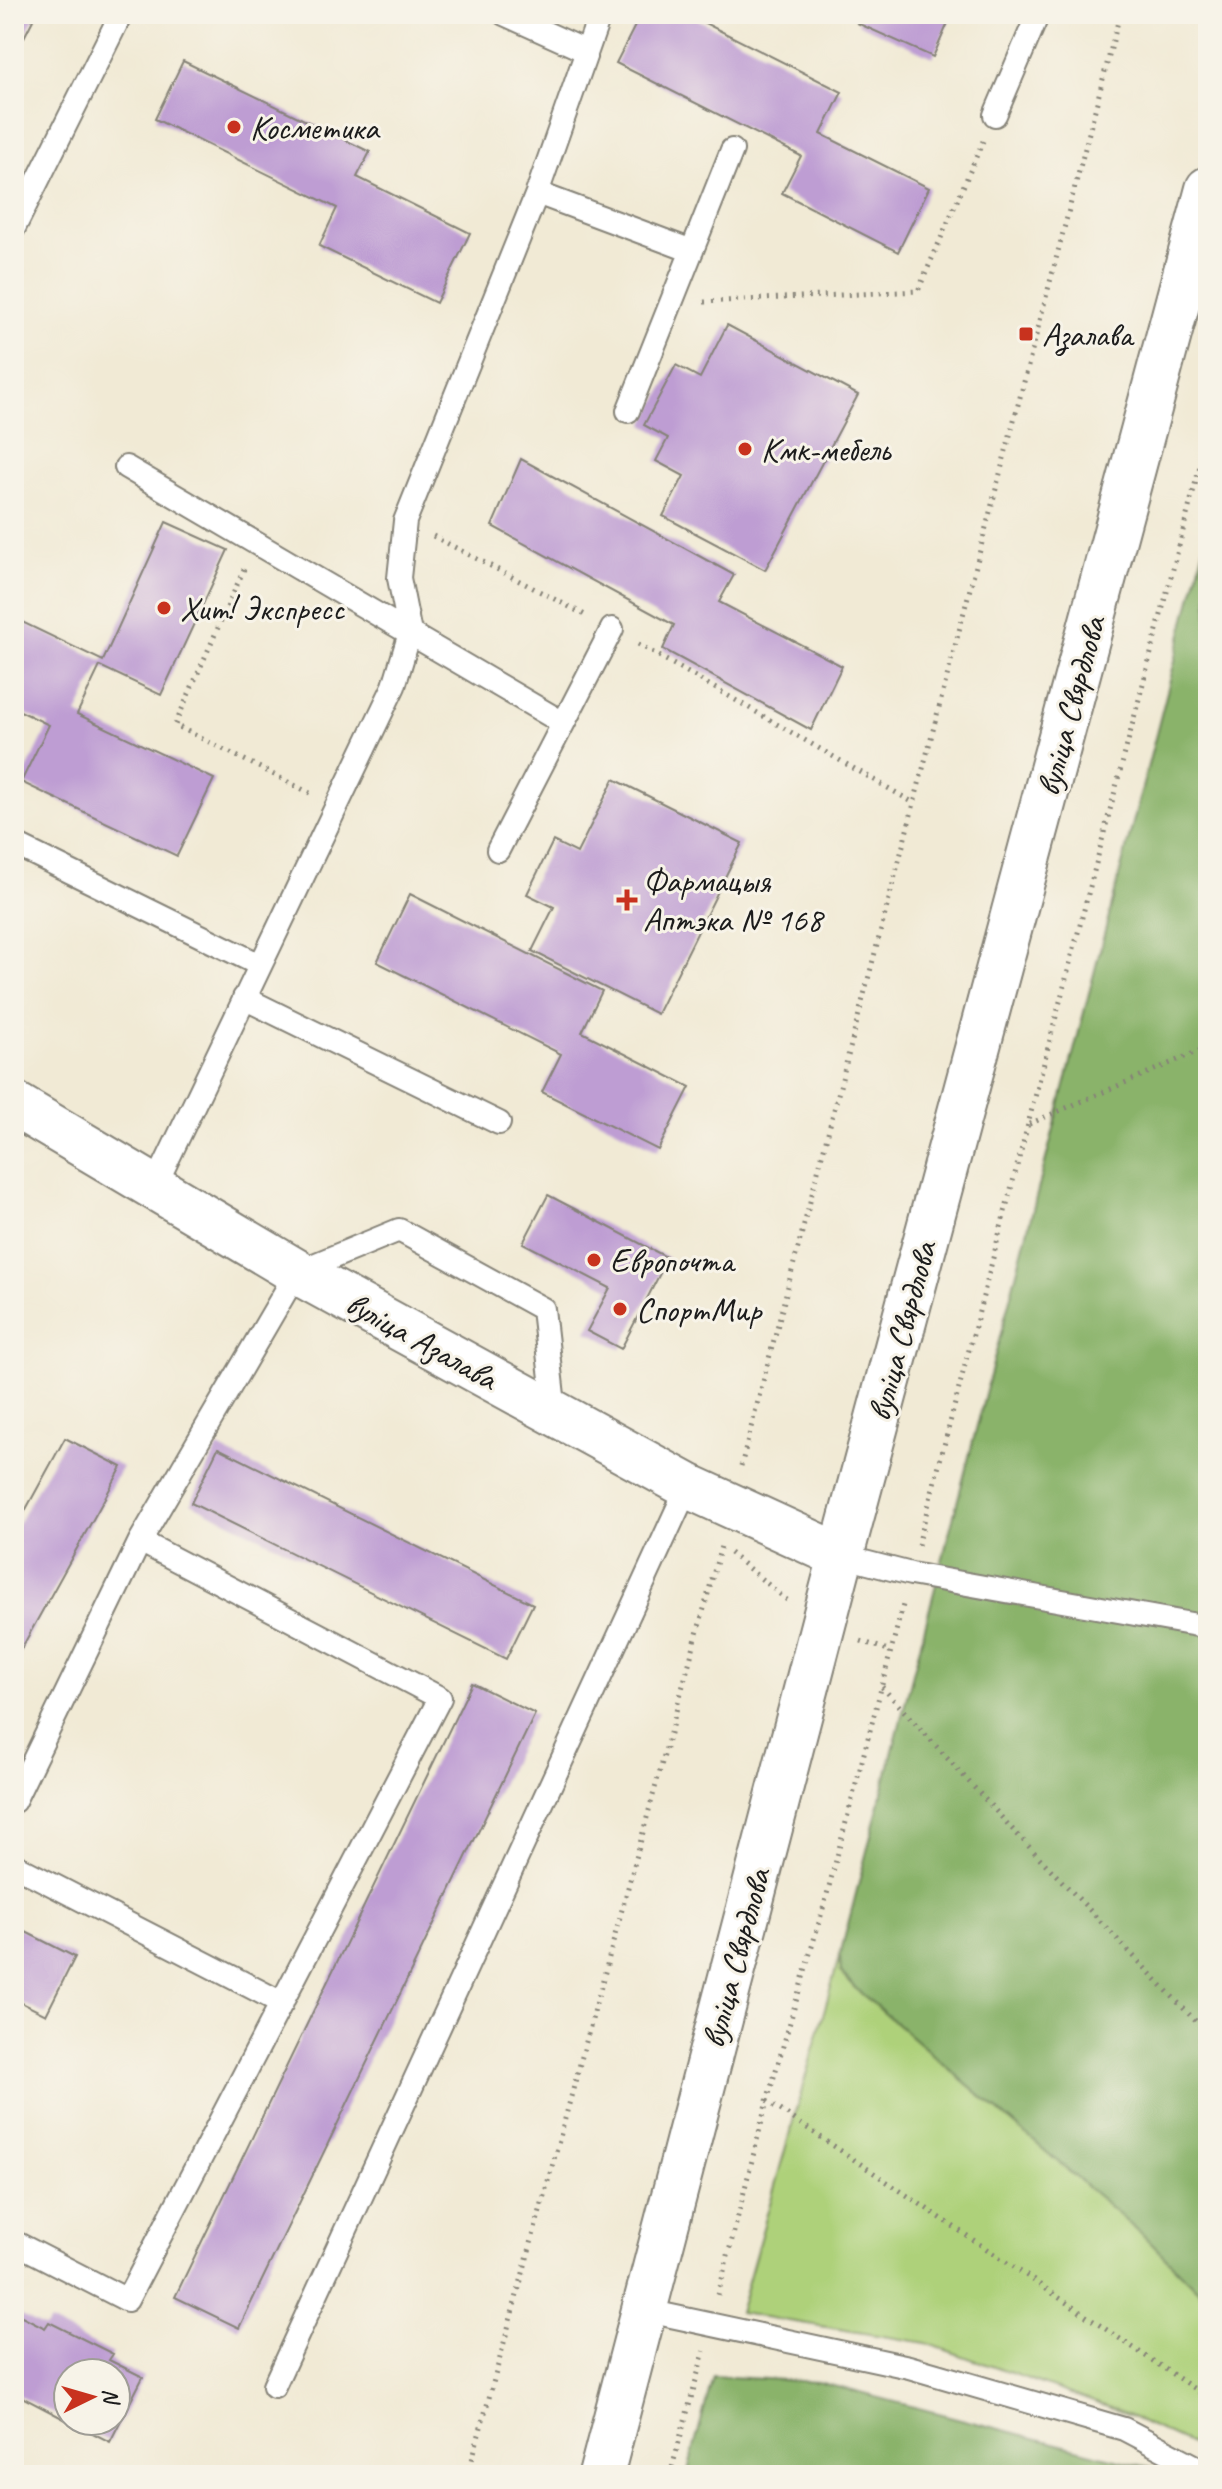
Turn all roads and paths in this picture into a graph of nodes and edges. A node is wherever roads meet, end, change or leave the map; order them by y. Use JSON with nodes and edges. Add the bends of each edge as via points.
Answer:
{"nodes":[{"id":1,"x":121,"y":14,"type":"edge"},
{"id":2,"x":504,"y":14,"type":"edge"},
{"id":3,"x":600,"y":14,"type":"edge"},
{"id":4,"x":1038,"y":14,"type":"edge"},
{"id":5,"x":1120,"y":14,"type":"edge"},
{"id":6,"x":586,"y":51,"type":"junction"},
{"id":7,"x":995,"y":115,"type":"joint"},
{"id":8,"x":732,"y":150,"type":"dead end"},
{"id":9,"x":1208,"y":189,"type":"edge"},
{"id":10,"x":537,"y":193,"type":"junction"},
{"id":11,"x":14,"y":228,"type":"edge"},
{"id":12,"x":692,"y":251,"type":"junction"},
{"id":13,"x":671,"y":304,"type":"junction"},
{"id":14,"x":628,"y":411,"type":"dead end"},
{"id":15,"x":1208,"y":435,"type":"edge"},
{"id":16,"x":126,"y":467,"type":"dead end"},
{"id":17,"x":405,"y":521,"type":"junction"},
{"id":18,"x":256,"y":544,"type":"junction"},
{"id":19,"x":612,"y":629,"type":"junction"},
{"id":20,"x":410,"y":633,"type":"junction"},
{"id":21,"x":563,"y":723,"type":"junction"},
{"id":22,"x":914,"y":803,"type":"junction"},
{"id":23,"x":336,"y":807,"type":"junction"},
{"id":24,"x":14,"y":844,"type":"edge"},
{"id":25,"x":498,"y":850,"type":"dead end"},
{"id":26,"x":260,"y":965,"type":"junction"},
{"id":27,"x":244,"y":998,"type":"junction"},
{"id":28,"x":1208,"y":1047,"type":"edge"},
{"id":29,"x":14,"y":1104,"type":"edge"},
{"id":30,"x":499,"y":1123,"type":"dead end"},
{"id":31,"x":1028,"y":1125,"type":"junction"},
{"id":32,"x":155,"y":1186,"type":"junction"},
{"id":33,"x":297,"y":1272,"type":"junction"},
{"id":34,"x":555,"y":1413,"type":"junction"},
{"id":35,"x":688,"y":1486,"type":"junction"},
{"id":36,"x":731,"y":1505,"type":"junction"},
{"id":37,"x":140,"y":1541,"type":"junction"},
{"id":38,"x":841,"y":1556,"type":"junction"},
{"id":39,"x":911,"y":1574,"type":"junction"},
{"id":40,"x":1208,"y":1627,"type":"edge"},
{"id":41,"x":881,"y":1686,"type":"junction"},
{"id":42,"x":14,"y":1801,"type":"edge"},
{"id":43,"x":14,"y":1865,"type":"edge"},
{"id":44,"x":282,"y":2003,"type":"junction"},
{"id":45,"x":1208,"y":2034,"type":"edge"},
{"id":46,"x":767,"y":2101,"type":"junction"},
{"id":47,"x":14,"y":2242,"type":"edge"},
{"id":48,"x":643,"y":2310,"type":"junction"},
{"id":49,"x":710,"y":2324,"type":"junction"},
{"id":50,"x":274,"y":2386,"type":"dead end"},
{"id":51,"x":1208,"y":2398,"type":"edge"},
{"id":52,"x":1208,"y":2473,"type":"edge"},
{"id":53,"x":468,"y":2475,"type":"edge"},
{"id":54,"x":601,"y":2475,"type":"edge"},
{"id":55,"x":670,"y":2475,"type":"edge"}],
"edges":[{"from":1,"to":11,"type":"lane"},
{"from":2,"to":6,"type":"lane"},
{"from":3,"to":6,"type":"lane"},
{"from":4,"to":7,"type":"lane"},
{"from":5,"to":22,"type":"path"},
{"from":6,"to":10,"type":"lane"},
{"from":7,"to":13,"type":"path","via":[[918,291]]},
{"from":8,"to":12,"type":"lane"},
{"from":9,"to":38,"type":"main road","name":"вуліца Свярдлова"},
{"from":10,"to":12,"type":"lane"},
{"from":10,"to":17,"type":"lane"},
{"from":12,"to":13,"type":"lane"},
{"from":13,"to":14,"type":"lane"},
{"from":15,"to":31,"type":"path"},
{"from":16,"to":18,"type":"lane"},
{"from":17,"to":19,"type":"path"},
{"from":17,"to":20,"type":"lane","via":[[399,578]]},
{"from":18,"to":20,"type":"lane"},
{"from":18,"to":23,"type":"path","via":[[175,725]]},
{"from":19,"to":21,"type":"lane"},
{"from":19,"to":22,"type":"path"},
{"from":20,"to":21,"type":"lane"},
{"from":20,"to":23,"type":"lane","via":[[394,686]]},
{"from":21,"to":25,"type":"lane"},
{"from":22,"to":36,"type":"path"},
{"from":23,"to":26,"type":"lane"},
{"from":24,"to":26,"type":"lane"},
{"from":26,"to":27,"type":"lane"},
{"from":27,"to":30,"type":"lane"},
{"from":27,"to":32,"type":"lane"},
{"from":28,"to":31,"type":"path"},
{"from":29,"to":32,"type":"main road","name":"вуліца Азалава"},
{"from":31,"to":39,"type":"path"},
{"from":32,"to":33,"type":"main road","name":"вуліца Азалава"},
{"from":33,"to":34,"type":"main road","name":"вуліца Азалава"},
{"from":33,"to":34,"type":"lane","via":[[399,1230],[543,1309]]},
{"from":33,"to":37,"type":"lane"},
{"from":34,"to":35,"type":"main road","name":"вуліца Азалава"},
{"from":35,"to":36,"type":"main road","name":"вуліца Азалава"},
{"from":35,"to":50,"type":"lane"},
{"from":36,"to":38,"type":"main road","name":"вуліца Азалава"},
{"from":36,"to":53,"type":"path"},
{"from":37,"to":42,"type":"lane"},
{"from":37,"to":44,"type":"lane","via":[[440,1698]]},
{"from":38,"to":39,"type":"lane"},
{"from":38,"to":48,"type":"main road","name":"вуліца Свярдлова"},
{"from":39,"to":40,"type":"lane"},
{"from":39,"to":41,"type":"path"},
{"from":41,"to":45,"type":"path"},
{"from":41,"to":46,"type":"path"},
{"from":43,"to":44,"type":"lane"},
{"from":44,"to":47,"type":"lane","via":[[127,2300]]},
{"from":46,"to":49,"type":"path"},
{"from":46,"to":51,"type":"path"},
{"from":48,"to":49,"type":"lane"},
{"from":48,"to":54,"type":"main road","name":"вуліца Свярдлова"},
{"from":49,"to":52,"type":"lane","via":[[909,2367],[1124,2429]]},
{"from":49,"to":55,"type":"path"}]}
